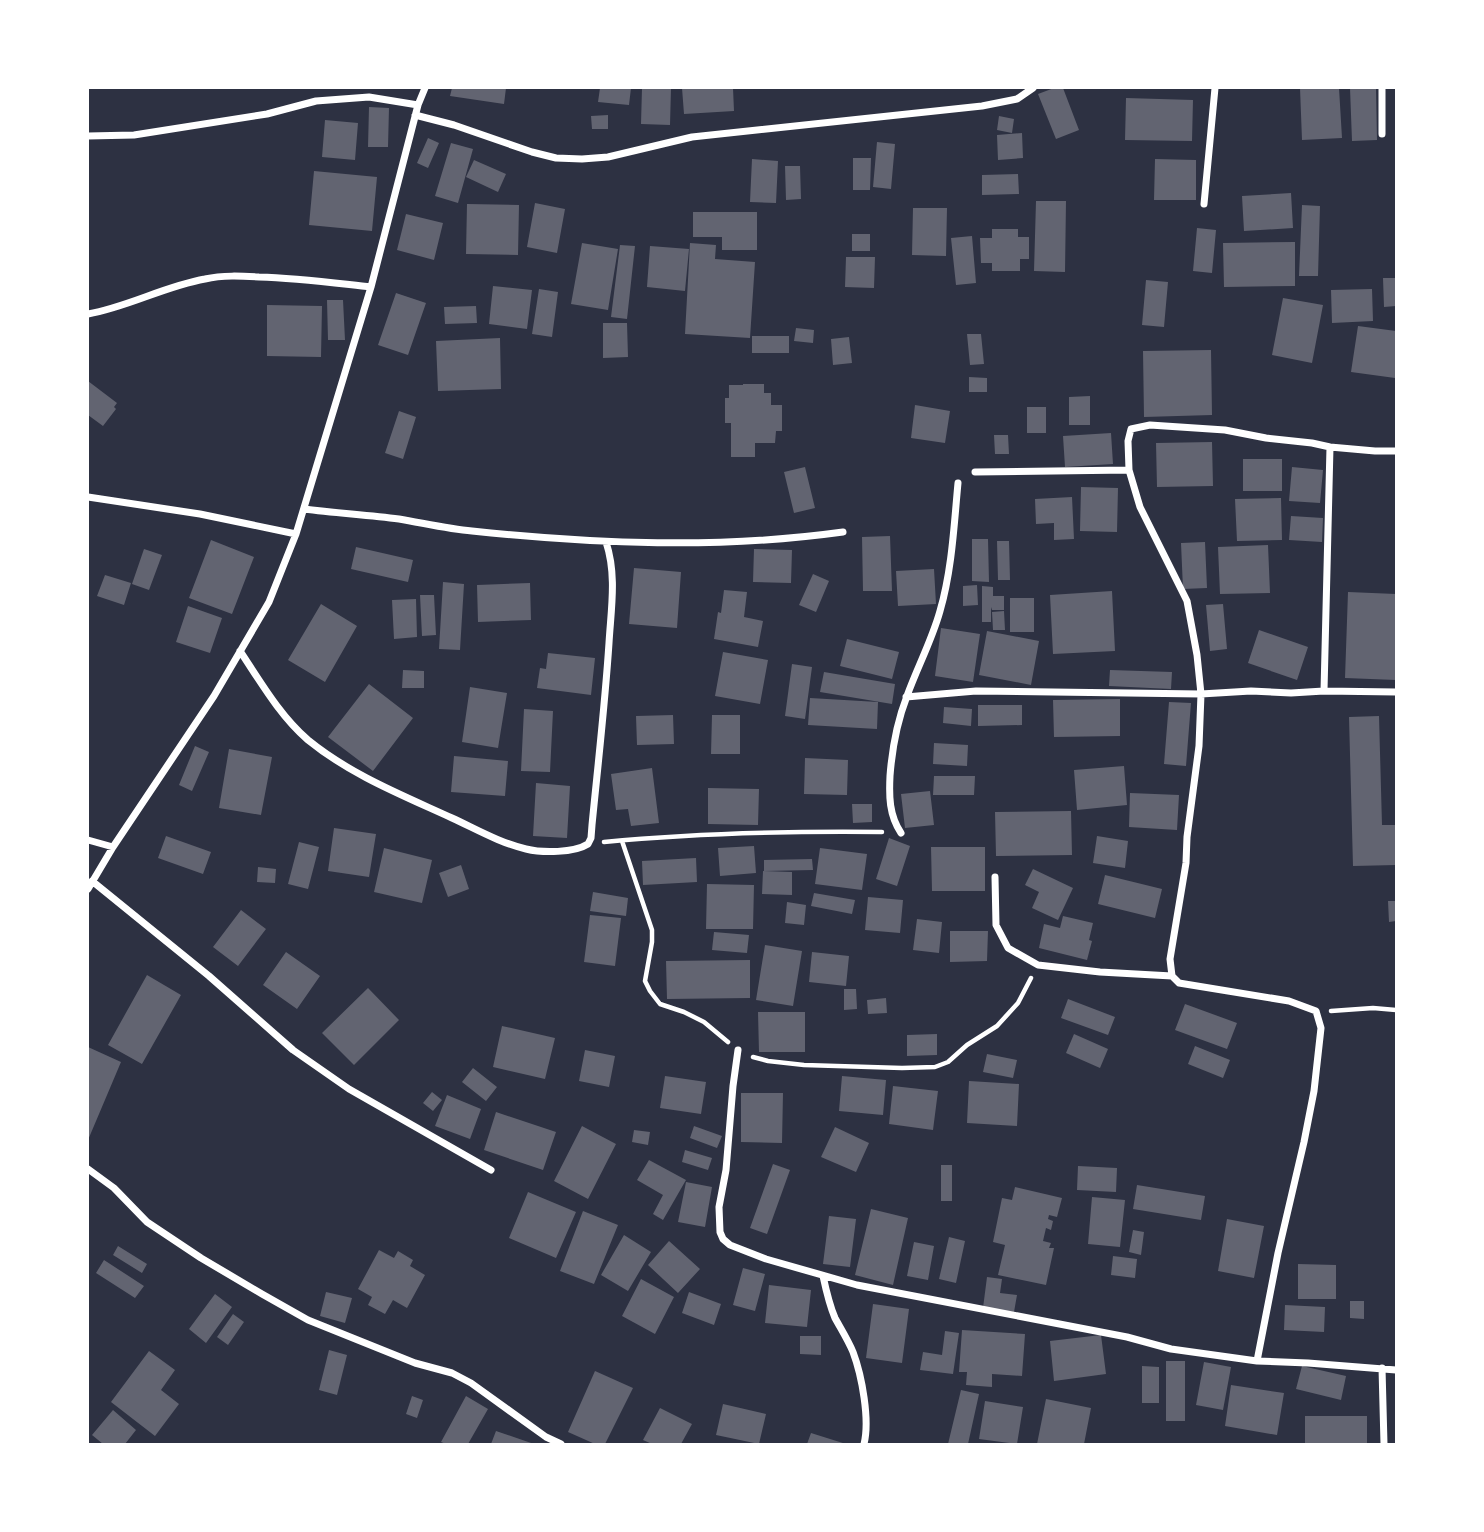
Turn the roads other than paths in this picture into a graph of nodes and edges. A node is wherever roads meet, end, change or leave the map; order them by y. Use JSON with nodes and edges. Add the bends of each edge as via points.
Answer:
{"nodes":[{"id":1,"x":425,"y":88,"type":"edge"},
{"id":2,"x":1033,"y":88,"type":"edge"},
{"id":3,"x":1215,"y":88,"type":"edge"},
{"id":4,"x":1382,"y":88,"type":"edge"},
{"id":5,"x":418,"y":105,"type":"junction"},
{"id":6,"x":415,"y":115,"type":"junction"},
{"id":7,"x":1382,"y":134,"type":"dead end"},
{"id":8,"x":88,"y":136,"type":"edge"},
{"id":9,"x":1204,"y":204,"type":"dead end"},
{"id":10,"x":371,"y":287,"type":"junction"},
{"id":11,"x":88,"y":314,"type":"edge"},
{"id":12,"x":1330,"y":447,"type":"junction"},
{"id":13,"x":1396,"y":451,"type":"edge"},
{"id":14,"x":1129,"y":470,"type":"junction"},
{"id":15,"x":975,"y":472,"type":"dead end"},
{"id":16,"x":958,"y":483,"type":"dead end"},
{"id":17,"x":88,"y":497,"type":"edge"},
{"id":18,"x":304,"y":509,"type":"junction"},
{"id":19,"x":843,"y":532,"type":"dead end"},
{"id":20,"x":296,"y":534,"type":"junction"},
{"id":21,"x":606,"y":542,"type":"junction"},
{"id":22,"x":240,"y":651,"type":"junction"},
{"id":23,"x":1324,"y":691,"type":"junction"},
{"id":24,"x":1396,"y":692,"type":"edge"},
{"id":25,"x":1201,"y":694,"type":"junction"},
{"id":26,"x":906,"y":697,"type":"junction"},
{"id":27,"x":901,"y":832,"type":"road end"},
{"id":28,"x":88,"y":840,"type":"edge"},
{"id":29,"x":113,"y":847,"type":"junction"},
{"id":30,"x":995,"y":877,"type":"dead end"},
{"id":31,"x":90,"y":885,"type":"edge"},
{"id":32,"x":1172,"y":976,"type":"junction"},
{"id":33,"x":738,"y":1050,"type":"road end"},
{"id":34,"x":88,"y":1170,"type":"edge"},
{"id":35,"x":491,"y":1170,"type":"dead end"},
{"id":36,"x":822,"y":1276,"type":"junction"},
{"id":37,"x":1257,"y":1361,"type":"junction"},
{"id":38,"x":1382,"y":1368,"type":"junction"},
{"id":39,"x":1396,"y":1370,"type":"edge"},
{"id":40,"x":561,"y":1444,"type":"edge"},
{"id":41,"x":864,"y":1444,"type":"edge"},
{"id":42,"x":1384,"y":1444,"type":"edge"}],
"edges":[{"from":1,"to":5,"type":"street"},
{"from":2,"to":6,"type":"street","via":[[1017,99],[982,106],[692,137],[582,159],[556,158]]},
{"from":3,"to":9,"type":"street"},
{"from":4,"to":7,"type":"street"},
{"from":5,"to":6,"type":"street"},
{"from":5,"to":8,"type":"street","via":[[369,97],[316,101],[267,114],[147,133]]},
{"from":6,"to":10,"type":"street"},
{"from":10,"to":11,"type":"street","via":[[229,276],[204,279]]},
{"from":10,"to":18,"type":"street"},
{"from":12,"to":13,"type":"street"},
{"from":12,"to":14,"type":"street","via":[[1225,430],[1150,425],[1132,429]]},
{"from":12,"to":23,"type":"street"},
{"from":14,"to":15,"type":"street"},
{"from":14,"to":25,"type":"street","via":[[1140,507],[1187,601]]},
{"from":16,"to":26,"type":"street","via":[[945,594]]},
{"from":17,"to":20,"type":"street"},
{"from":18,"to":20,"type":"street"},
{"from":18,"to":21,"type":"street","via":[[470,531]]},
{"from":19,"to":21,"type":"street","via":[[689,543]]},
{"from":20,"to":22,"type":"street","via":[[269,602]]},
{"from":21,"to":22,"type":"street","via":[[613,578],[593,825],[588,844],[575,850],[528,850],[503,843],[367,779],[306,738]]},
{"from":22,"to":29,"type":"street"},
{"from":23,"to":24,"type":"street"},
{"from":23,"to":25,"type":"street"},
{"from":25,"to":26,"type":"street","via":[[976,691]]},
{"from":25,"to":32,"type":"street","via":[[1186,863],[1170,959]]},
{"from":26,"to":27,"type":"street","via":[[889,789],[894,823]]},
{"from":28,"to":29,"type":"street"},
{"from":29,"to":31,"type":"street"},
{"from":30,"to":32,"type":"street","via":[[996,925],[1008,948],[1038,965]]},
{"from":31,"to":35,"type":"street","via":[[209,976],[293,1050],[349,1089]]},
{"from":32,"to":37,"type":"street","via":[[1179,983],[1289,1001],[1316,1011],[1321,1028],[1314,1091]]},
{"from":33,"to":36,"type":"street","via":[[720,1232],[730,1245]]},
{"from":34,"to":40,"type":"street","via":[[114,1188],[147,1222],[262,1294],[320,1325],[452,1373]]},
{"from":36,"to":37,"type":"street","via":[[1171,1349]]},
{"from":36,"to":41,"type":"street","via":[[859,1376],[865,1403]]},
{"from":37,"to":38,"type":"street"},
{"from":38,"to":39,"type":"street"},
{"from":38,"to":42,"type":"street"}]}
